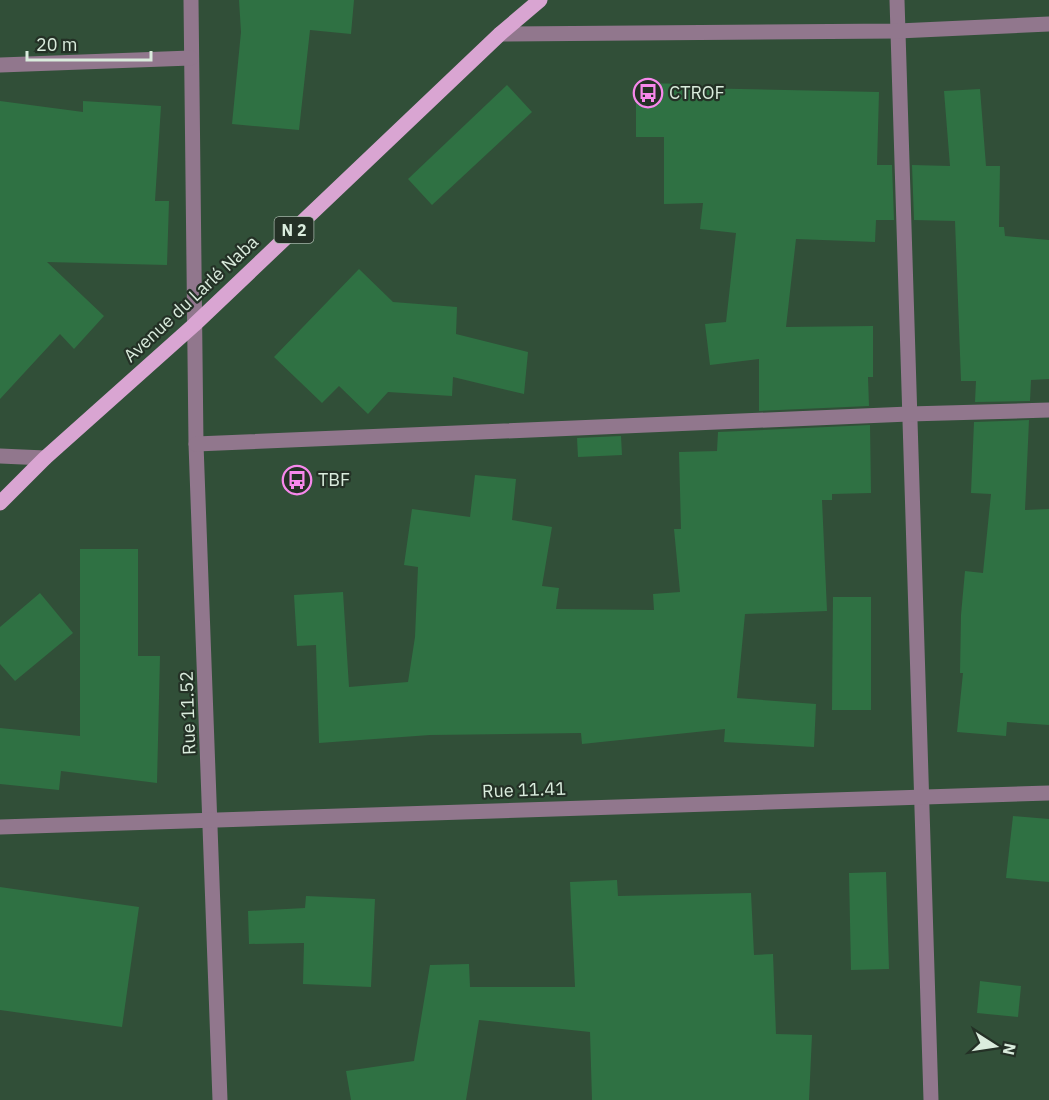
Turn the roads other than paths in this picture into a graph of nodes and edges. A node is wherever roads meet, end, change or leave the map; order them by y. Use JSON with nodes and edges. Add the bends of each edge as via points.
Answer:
{"nodes":[{"id":1,"x":191,"y":0,"type":"edge"},
{"id":2,"x":540,"y":0,"type":"edge"},
{"id":3,"x":897,"y":0,"type":"edge"},
{"id":4,"x":1049,"y":24,"type":"edge"},
{"id":5,"x":898,"y":31,"type":"junction"},
{"id":6,"x":500,"y":34,"type":"junction"},
{"id":7,"x":191,"y":58,"type":"junction"},
{"id":8,"x":0,"y":65,"type":"edge"},
{"id":9,"x":194,"y":325,"type":"junction"},
{"id":10,"x":1049,"y":410,"type":"edge"},
{"id":11,"x":909,"y":414,"type":"junction"},
{"id":12,"x":196,"y":444,"type":"junction"},
{"id":13,"x":0,"y":456,"type":"edge"},
{"id":14,"x":45,"y":458,"type":"junction"},
{"id":15,"x":0,"y":503,"type":"edge"},
{"id":16,"x":1049,"y":793,"type":"edge"},
{"id":17,"x":921,"y":797,"type":"junction"},
{"id":18,"x":211,"y":819,"type":"junction"},
{"id":19,"x":0,"y":828,"type":"edge"},
{"id":20,"x":220,"y":1100,"type":"edge"},
{"id":21,"x":931,"y":1100,"type":"edge"}],
"edges":[{"from":1,"to":7,"type":"street","name":"Rue 11.52"},
{"from":2,"to":6,"type":"main road","name":"Avenue du Larlé Naba","number":"N 2"},
{"from":3,"to":5,"type":"street"},
{"from":4,"to":5,"type":"street"},
{"from":5,"to":6,"type":"street"},
{"from":5,"to":11,"type":"street"},
{"from":6,"to":9,"type":"main road","name":"Avenue du Larlé Naba","number":"N 2"},
{"from":7,"to":8,"type":"street"},
{"from":7,"to":9,"type":"street","name":"Rue 11.52"},
{"from":9,"to":12,"type":"street","name":"Rue 11.52"},
{"from":9,"to":14,"type":"main road","name":"Avenue du Larlé Naba","number":"N 2"},
{"from":10,"to":11,"type":"street"},
{"from":11,"to":12,"type":"street"},
{"from":11,"to":17,"type":"street"},
{"from":12,"to":18,"type":"street","name":"Rue 11.52"},
{"from":13,"to":14,"type":"street"},
{"from":14,"to":15,"type":"main road","name":"Avenue du Larlé Naba","number":"N 2"},
{"from":16,"to":17,"type":"street","name":"Rue 11.41"},
{"from":17,"to":18,"type":"street","name":"Rue 11.41"},
{"from":17,"to":21,"type":"street"},
{"from":18,"to":19,"type":"street","name":"Rue 11.41"},
{"from":18,"to":20,"type":"street","name":"Rue 11.52"}]}
